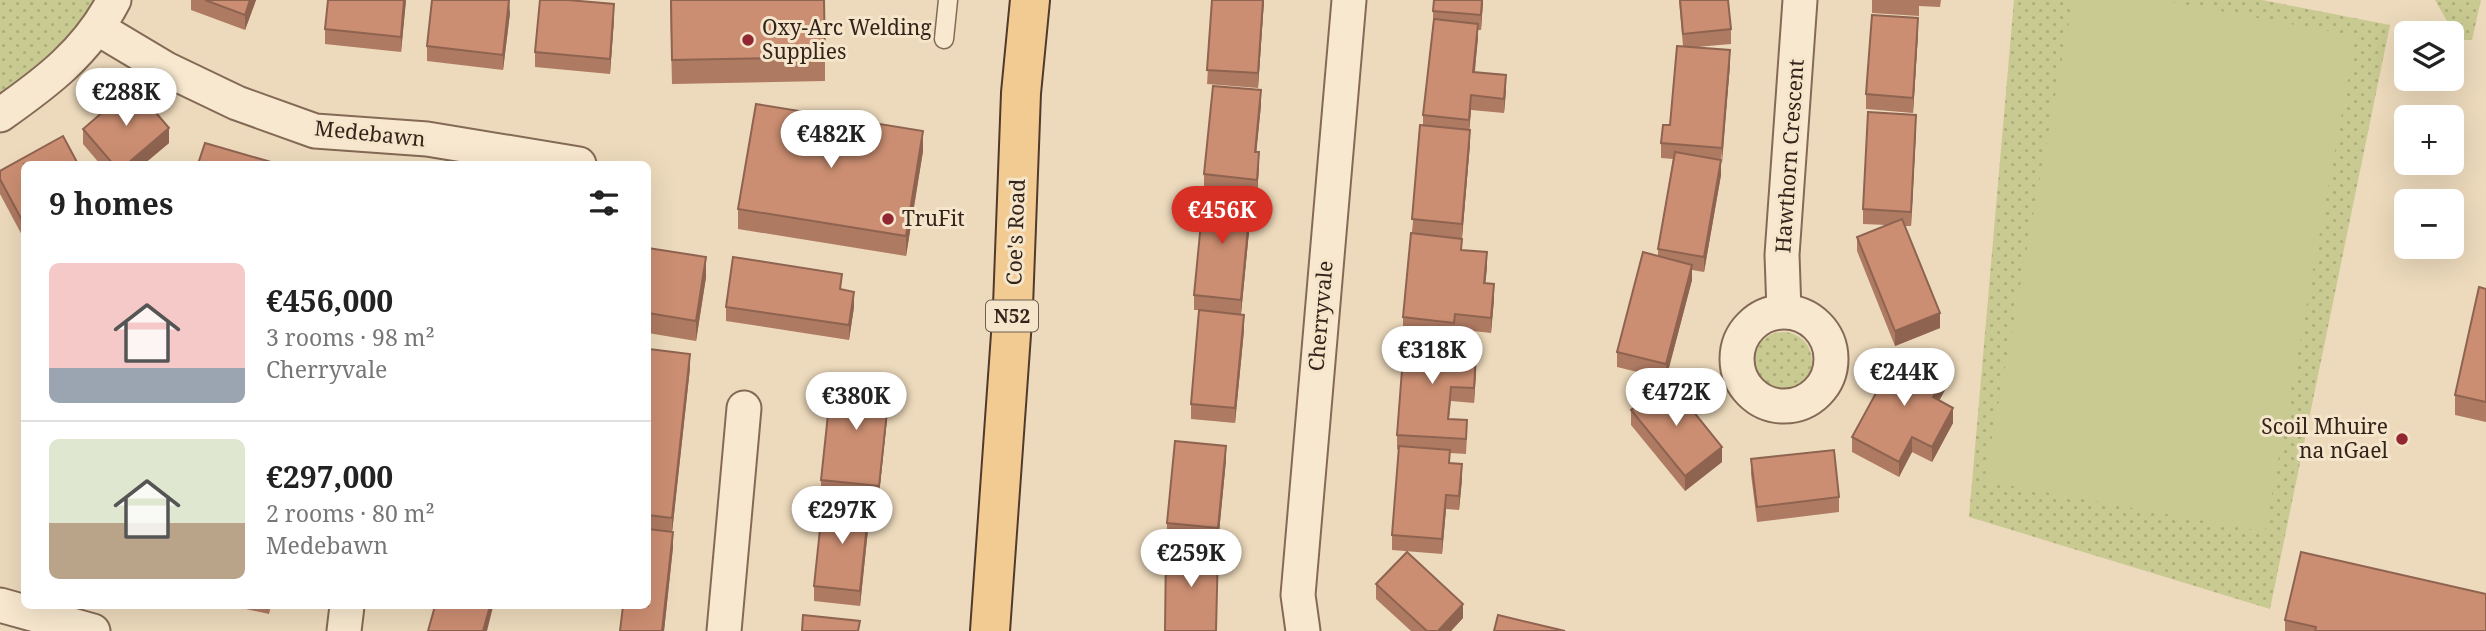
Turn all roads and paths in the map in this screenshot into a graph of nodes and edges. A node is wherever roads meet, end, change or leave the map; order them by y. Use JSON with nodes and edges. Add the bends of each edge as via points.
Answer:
{"nodes":[{"id":1,"x":114,"y":0,"type":"edge"},
{"id":2,"x":948,"y":0,"type":"edge"},
{"id":3,"x":1030,"y":0,"type":"edge"},
{"id":4,"x":1349,"y":0,"type":"edge"},
{"id":5,"x":1800,"y":0,"type":"edge"},
{"id":6,"x":99,"y":29,"type":"junction"},
{"id":7,"x":944,"y":39,"type":"dead end"},
{"id":8,"x":0,"y":115,"type":"edge"},
{"id":9,"x":561,"y":161,"type":"edge"},
{"id":10,"x":1784,"y":311,"type":"dead end"},
{"id":11,"x":744,"y":408,"type":"dead end"},
{"id":12,"x":0,"y":605,"type":"edge"},
{"id":13,"x":347,"y":609,"type":"edge"},
{"id":14,"x":93,"y":631,"type":"edge"},
{"id":15,"x":344,"y":631,"type":"edge"},
{"id":16,"x":724,"y":631,"type":"edge"},
{"id":17,"x":990,"y":631,"type":"edge"},
{"id":18,"x":1303,"y":631,"type":"edge"}],
"edges":[{"from":1,"to":6,"type":"street"},
{"from":2,"to":7,"type":"lane"},
{"from":3,"to":17,"type":"main road","name":"Coe's Road","number":"N52"},
{"from":4,"to":18,"type":"street","name":"Cherryvale","via":[[1298,595]]},
{"from":5,"to":10,"type":"street","name":"Hawthorn Crescent","via":[[1783,255]]},
{"from":6,"to":8,"type":"street","via":[[52,79]]},
{"from":6,"to":9,"type":"street","name":"Medebawn","via":[[166,69],[237,103],[315,131],[427,139]]},
{"from":11,"to":16,"type":"street"},
{"from":12,"to":14,"type":"street"},
{"from":13,"to":15,"type":"street"}]}
